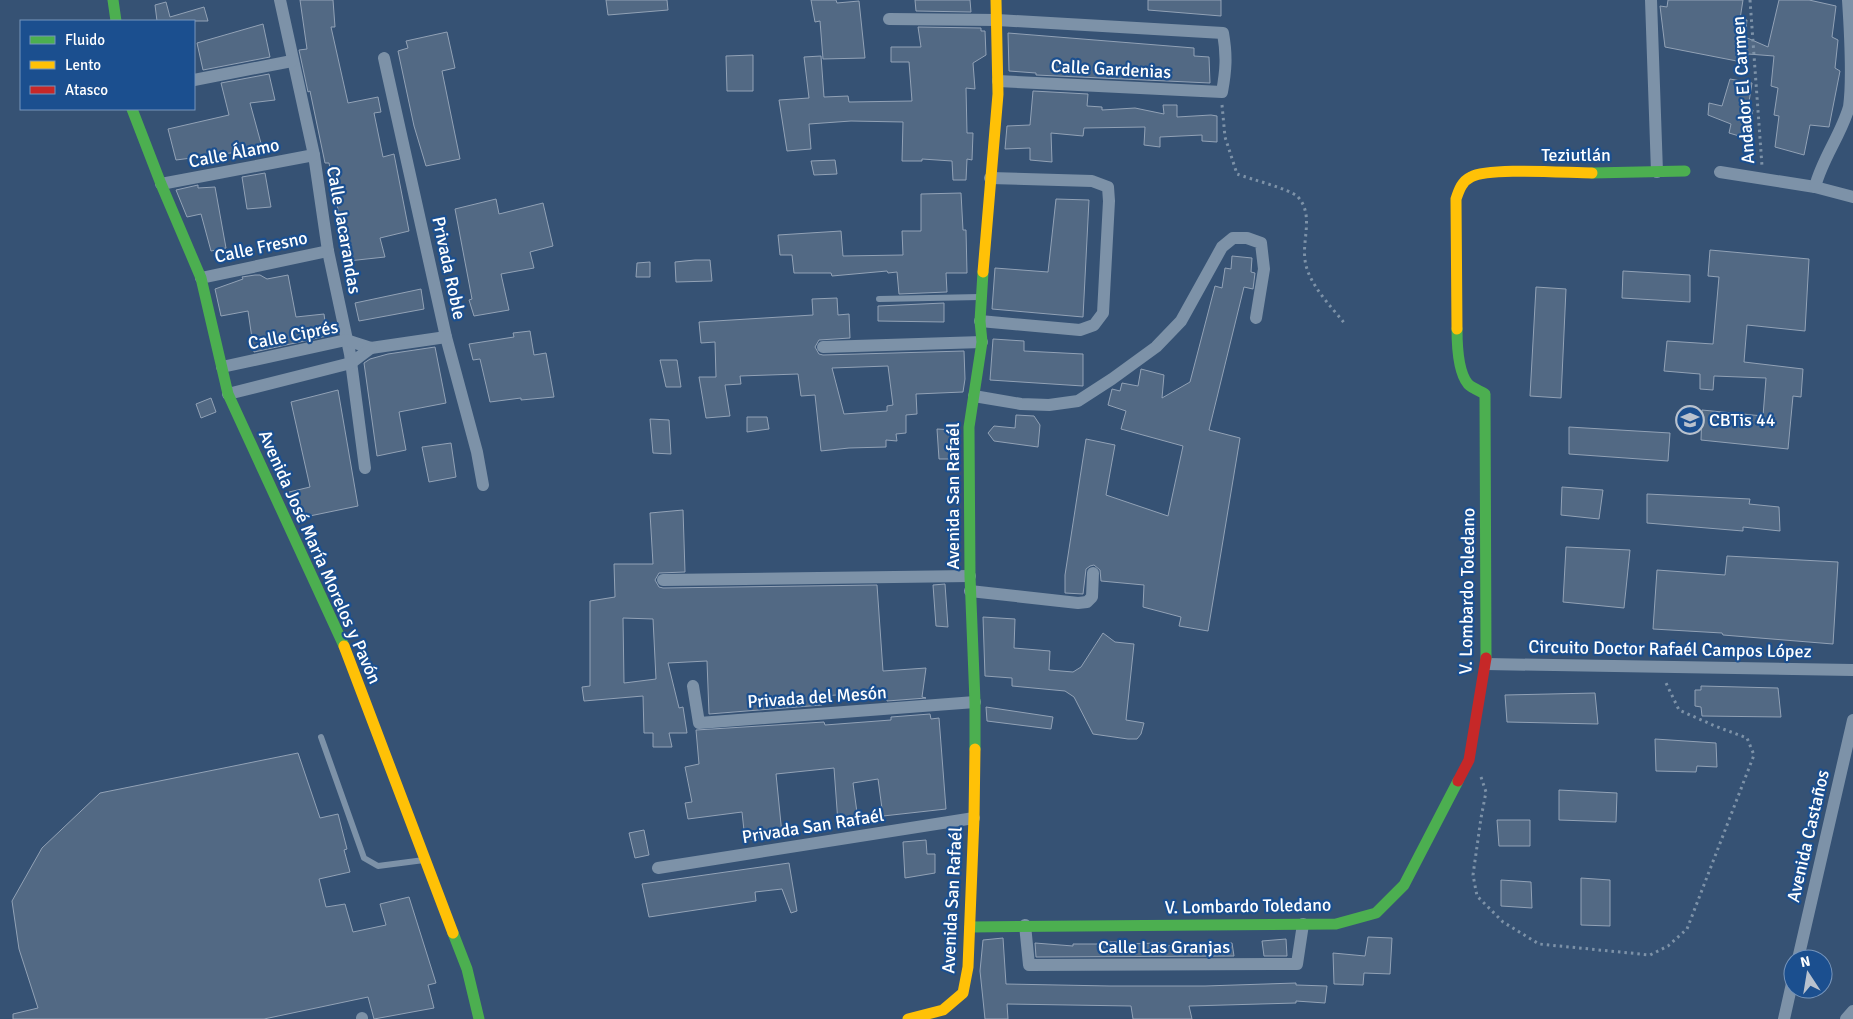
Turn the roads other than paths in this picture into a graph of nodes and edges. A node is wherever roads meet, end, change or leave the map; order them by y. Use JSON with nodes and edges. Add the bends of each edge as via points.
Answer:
{"nodes":[{"id":1,"x":113,"y":0,"type":"edge"},
{"id":2,"x":280,"y":0,"type":"edge"},
{"id":3,"x":996,"y":0,"type":"edge"},
{"id":4,"x":1651,"y":0,"type":"edge"},
{"id":5,"x":1848,"y":0,"type":"edge"},
{"id":6,"x":888,"y":19,"type":"dead end"},
{"id":7,"x":116,"y":20,"type":"edge"},
{"id":8,"x":997,"y":20,"type":"junction"},
{"id":9,"x":384,"y":58,"type":"dead end"},
{"id":10,"x":292,"y":61,"type":"junction"},
{"id":11,"x":195,"y":80,"type":"edge"},
{"id":12,"x":998,"y":81,"type":"junction"},
{"id":13,"x":132,"y":110,"type":"edge"},
{"id":14,"x":314,"y":156,"type":"junction"},
{"id":15,"x":1685,"y":171,"type":"dead end"},
{"id":16,"x":1657,"y":172,"type":"junction"},
{"id":17,"x":1720,"y":172,"type":"dead end"},
{"id":18,"x":990,"y":178,"type":"junction"},
{"id":19,"x":1467,"y":178,"type":"joint"},
{"id":20,"x":161,"y":184,"type":"junction"},
{"id":21,"x":1815,"y":187,"type":"junction"},
{"id":22,"x":1853,"y":197,"type":"edge"},
{"id":23,"x":328,"y":251,"type":"junction"},
{"id":24,"x":201,"y":278,"type":"junction"},
{"id":25,"x":981,"y":297,"type":"junction"},
{"id":26,"x":879,"y":299,"type":"dead end"},
{"id":27,"x":1256,"y":318,"type":"dead end"},
{"id":28,"x":980,"y":321,"type":"junction"},
{"id":29,"x":446,"y":337,"type":"junction"},
{"id":30,"x":346,"y":340,"type":"junction"},
{"id":31,"x":982,"y":342,"type":"junction"},
{"id":32,"x":823,"y":347,"type":"dead end"},
{"id":33,"x":370,"y":348,"type":"junction"},
{"id":34,"x":351,"y":362,"type":"junction"},
{"id":35,"x":222,"y":367,"type":"junction"},
{"id":36,"x":228,"y":394,"type":"junction"},
{"id":37,"x":974,"y":396,"type":"junction"},
{"id":38,"x":365,"y":468,"type":"dead end"},
{"id":39,"x":483,"y":485,"type":"dead end"},
{"id":40,"x":1093,"y":573,"type":"dead end"},
{"id":41,"x":970,"y":576,"type":"junction"},
{"id":42,"x":663,"y":580,"type":"dead end"},
{"id":43,"x":970,"y":592,"type":"junction"},
{"id":44,"x":1486,"y":664,"type":"junction"},
{"id":45,"x":1853,"y":670,"type":"edge"},
{"id":46,"x":693,"y":686,"type":"dead end"},
{"id":47,"x":975,"y":702,"type":"junction"},
{"id":48,"x":1853,"y":720,"type":"edge"},
{"id":49,"x":321,"y":737,"type":"dead end"},
{"id":50,"x":974,"y":818,"type":"junction"},
{"id":51,"x":425,"y":860,"type":"junction"},
{"id":52,"x":658,"y":868,"type":"dead end"},
{"id":53,"x":1303,"y":924,"type":"junction"},
{"id":54,"x":1025,"y":926,"type":"junction"},
{"id":55,"x":970,"y":927,"type":"junction"},
{"id":56,"x":1800,"y":949,"type":"edge"},
{"id":57,"x":1788,"y":999,"type":"edge"},
{"id":58,"x":1853,"y":1011,"type":"edge"},
{"id":59,"x":918,"y":1018,"type":"edge"},
{"id":60,"x":479,"y":1019,"type":"edge"},
{"id":61,"x":1784,"y":1019,"type":"edge"},
{"id":62,"x":1846,"y":1019,"type":"edge"}],
"edges":[{"from":1,"to":7,"type":"street"},
{"from":2,"to":10,"type":"street","name":"Calle Jacarandas"},
{"from":3,"to":8,"type":"street","name":"Avenida San Rafaél"},
{"from":4,"to":16,"type":"street"},
{"from":5,"to":21,"type":"street","via":[[1853,86],[1850,105],[1841,130],[1818,172]]},
{"from":6,"to":8,"type":"street"},
{"from":8,"to":12,"type":"street","name":"Avenida San Rafaél"},
{"from":8,"to":12,"type":"street","name":"Calle Gardenias","via":[[1223,33],[1227,67],[1222,92]]},
{"from":9,"to":29,"type":"street","name":"Privada Roble"},
{"from":10,"to":11,"type":"street"},
{"from":10,"to":14,"type":"street","name":"Calle Jacarandas"},
{"from":12,"to":18,"type":"street","name":"Avenida San Rafaél"},
{"from":13,"to":20,"type":"street","name":"Avenida José María Morelos y Pavón"},
{"from":14,"to":20,"type":"street","name":"Calle Álamo"},
{"from":14,"to":23,"type":"street","name":"Calle Jacarandas"},
{"from":15,"to":16,"type":"street","name":"Teziutlán"},
{"from":16,"to":19,"type":"street","name":"Teziutlán","via":[[1488,172]]},
{"from":17,"to":21,"type":"street"},
{"from":18,"to":25,"type":"street","name":"Avenida San Rafaél"},
{"from":18,"to":28,"type":"street","via":[[1092,181],[1108,186],[1110,201],[1103,312],[1094,325],[1080,330]]},
{"from":19,"to":44,"type":"street","name":"V. Lombardo Toledano","via":[[1456,199],[1457,348],[1468,384],[1485,394]]},
{"from":20,"to":24,"type":"street","name":"Avenida José María Morelos y Pavón"},
{"from":21,"to":22,"type":"street"},
{"from":23,"to":24,"type":"street","name":"Calle Fresno"},
{"from":23,"to":30,"type":"street","name":"Calle Jacarandas"},
{"from":24,"to":35,"type":"street","name":"Avenida José María Morelos y Pavón"},
{"from":25,"to":26,"type":"lane"},
{"from":25,"to":28,"type":"street","name":"Avenida San Rafaél"},
{"from":27,"to":37,"type":"street","via":[[1264,269],[1261,243],[1233,238],[1222,247],[1181,321],[1156,347],[1078,401],[1020,404]]},
{"from":28,"to":31,"type":"street","name":"Avenida San Rafaél"},
{"from":29,"to":33,"type":"street","name":"Calle Ciprés"},
{"from":29,"to":39,"type":"street","name":"Privada Roble"},
{"from":30,"to":33,"type":"street","name":"Calle Ciprés"},
{"from":30,"to":34,"type":"street","name":"Calle Jacarandas"},
{"from":30,"to":35,"type":"street","name":"Calle Ciprés"},
{"from":31,"to":32,"type":"street"},
{"from":31,"to":37,"type":"street","name":"Avenida San Rafaél"},
{"from":33,"to":34,"type":"street","name":"Calle Ciprés"},
{"from":34,"to":36,"type":"street","name":"Calle Ciprés"},
{"from":34,"to":38,"type":"street","name":"Calle Jacarandas"},
{"from":35,"to":36,"type":"street","name":"Avenida José María Morelos y Pavón"},
{"from":36,"to":51,"type":"street","name":"Avenida José María Morelos y Pavón","via":[[337,629]]},
{"from":37,"to":41,"type":"street","name":"Avenida San Rafaél","via":[[969,426]]},
{"from":40,"to":43,"type":"street","via":[[1092,597],[1087,602]]},
{"from":41,"to":42,"type":"street"},
{"from":41,"to":43,"type":"street","name":"Avenida San Rafaél"},
{"from":43,"to":47,"type":"street","name":"Avenida San Rafaél"},
{"from":44,"to":45,"type":"street","name":"Circuito Doctor Rafaél Campos López"},
{"from":44,"to":53,"type":"street","name":"V. Lombardo Toledano","via":[[1469,760],[1404,885],[1376,913],[1336,924]]},
{"from":46,"to":47,"type":"street","name":"Privada del Mesón","via":[[699,723]]},
{"from":47,"to":50,"type":"street","name":"Avenida San Rafaél"},
{"from":48,"to":56,"type":"street","name":"Avenida Castaños"},
{"from":49,"to":51,"type":"lane","via":[[364,858],[378,866]]},
{"from":50,"to":52,"type":"street","name":"Privada San Rafaél"},
{"from":50,"to":55,"type":"street","name":"Avenida San Rafaél"},
{"from":51,"to":60,"type":"street","name":"Avenida José María Morelos y Pavón","via":[[467,969]]},
{"from":53,"to":54,"type":"street","name":"V. Lombardo Toledano"},
{"from":53,"to":54,"type":"street","name":"Calle Las Granjas","via":[[1297,964],[1029,965]]},
{"from":54,"to":55,"type":"street","name":"V. Lombardo Toledano"},
{"from":55,"to":59,"type":"street","name":"Avenida San Rafaél","via":[[963,993],[943,1010]]},
{"from":57,"to":61,"type":"street"},
{"from":58,"to":62,"type":"street"}]}
